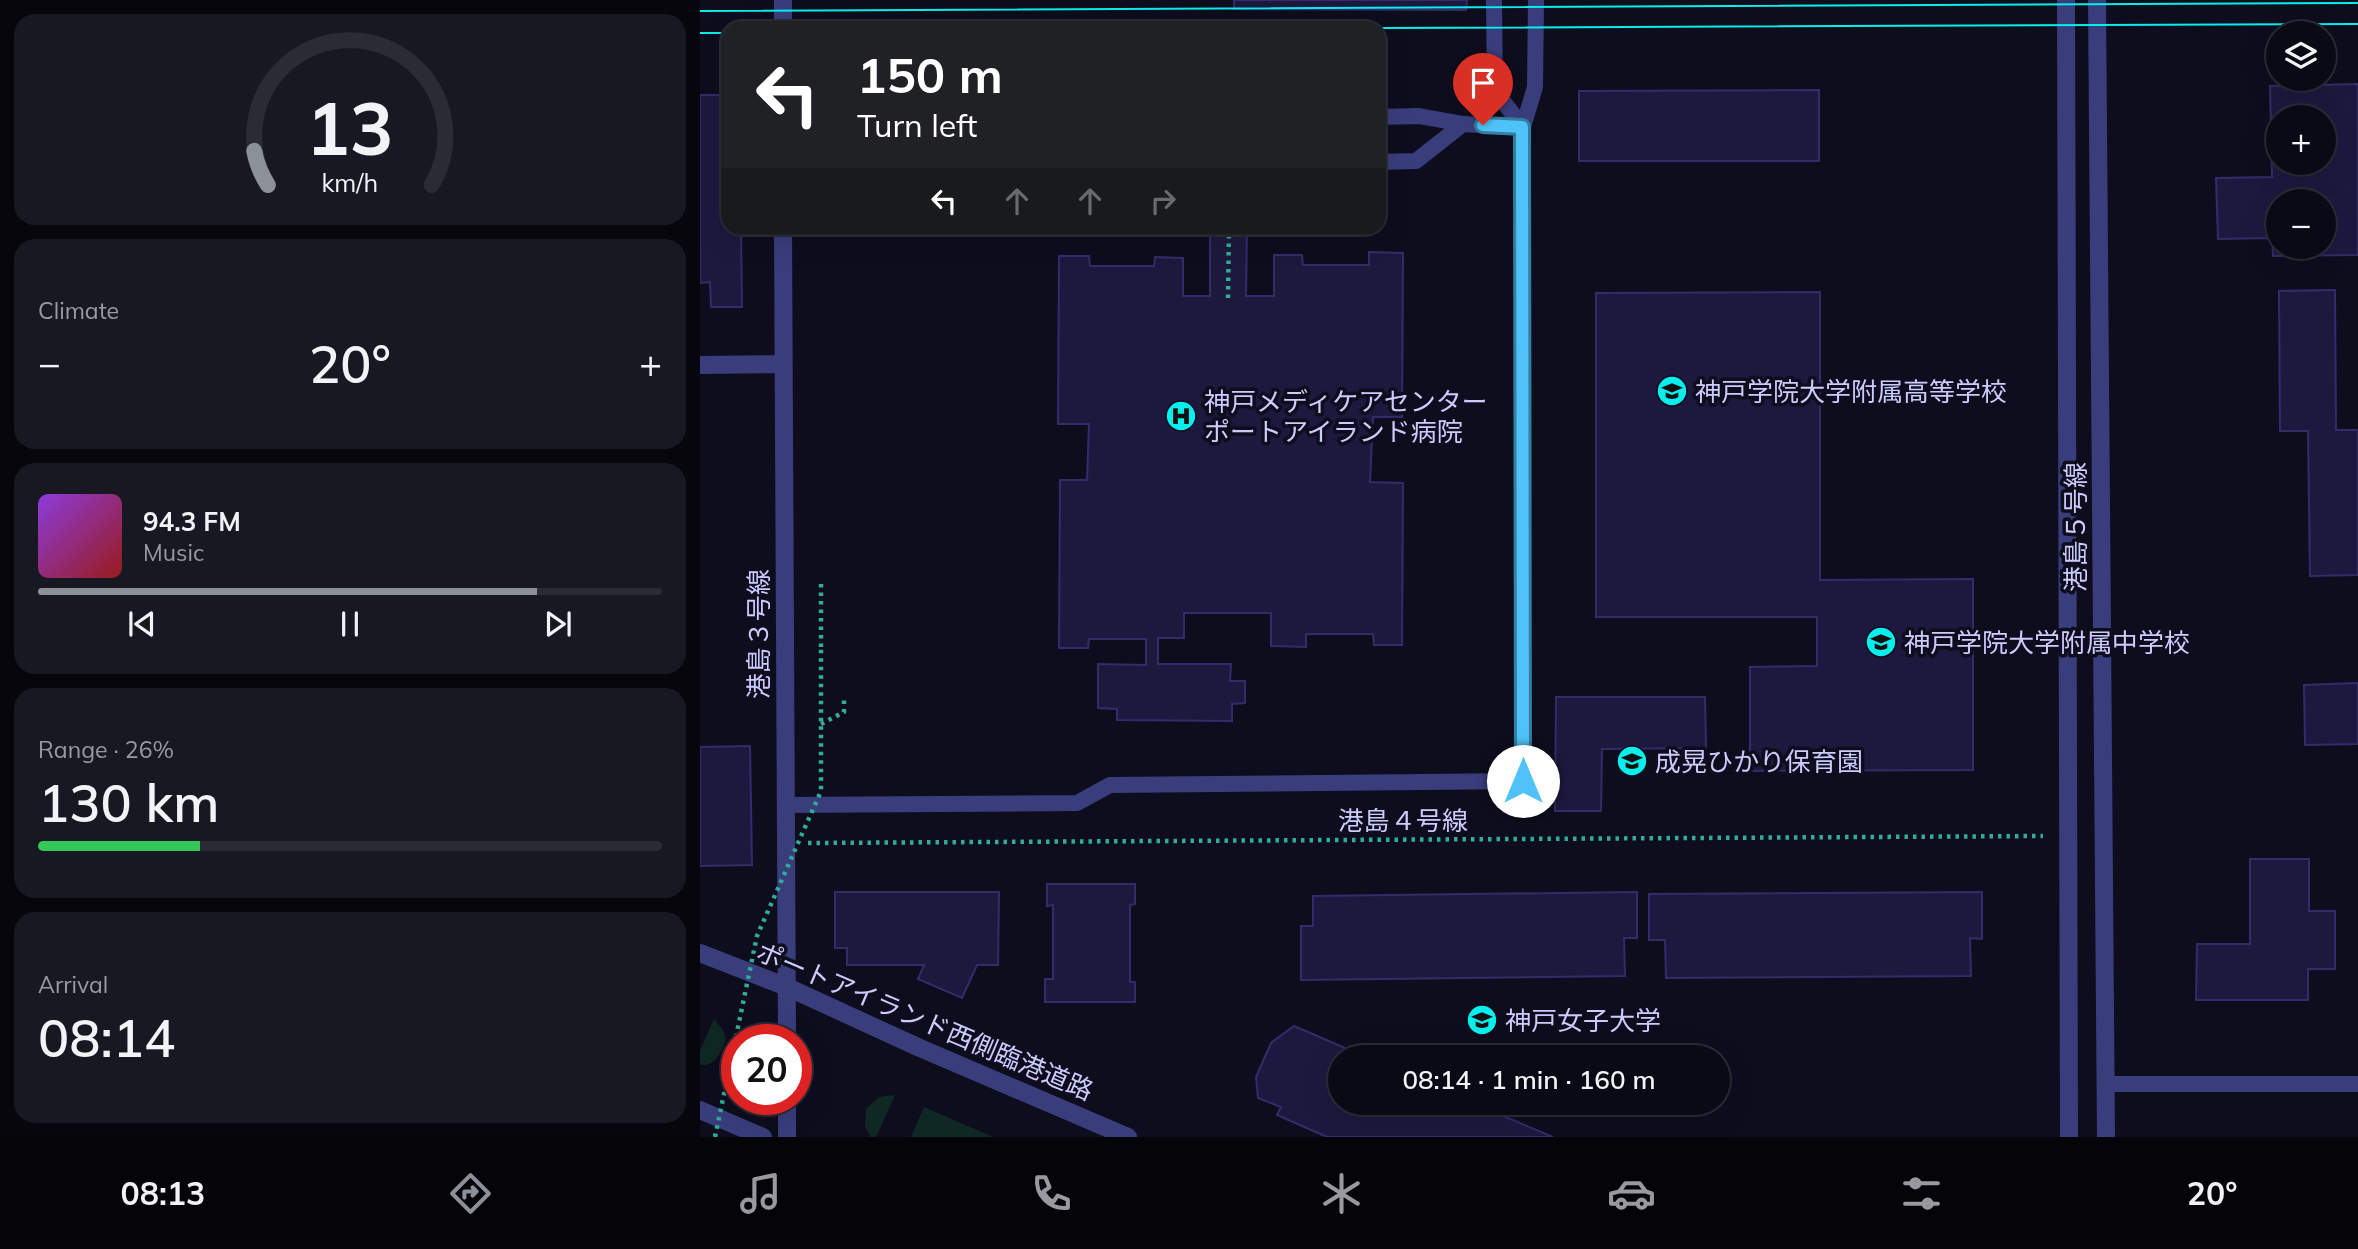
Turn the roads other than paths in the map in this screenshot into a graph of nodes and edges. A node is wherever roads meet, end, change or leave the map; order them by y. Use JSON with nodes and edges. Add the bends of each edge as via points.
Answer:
{"nodes":[{"id":1,"x":783,"y":0,"type":"edge"},
{"id":2,"x":1494,"y":0,"type":"edge"},
{"id":3,"x":1536,"y":0,"type":"edge"},
{"id":4,"x":2066,"y":0,"type":"edge"},
{"id":5,"x":2097,"y":0,"type":"edge"},
{"id":6,"x":783,"y":21,"type":"edge"},
{"id":7,"x":1386,"y":117,"type":"edge"},
{"id":8,"x":1463,"y":124,"type":"junction"},
{"id":9,"x":1522,"y":127,"type":"junction"},
{"id":10,"x":1386,"y":162,"type":"edge"},
{"id":11,"x":783,"y":235,"type":"edge"},
{"id":12,"x":700,"y":365,"type":"edge"},
{"id":13,"x":783,"y":365,"type":"junction"},
{"id":14,"x":785,"y":804,"type":"junction"},
{"id":15,"x":700,"y":953,"type":"edge"},
{"id":16,"x":787,"y":987,"type":"junction"},
{"id":17,"x":787,"y":1024,"type":"edge"},
{"id":18,"x":2106,"y":1084,"type":"junction"},
{"id":19,"x":2358,"y":1084,"type":"edge"},
{"id":20,"x":700,"y":1110,"type":"edge"},
{"id":21,"x":787,"y":1115,"type":"edge"},
{"id":22,"x":763,"y":1137,"type":"edge"},
{"id":23,"x":787,"y":1137,"type":"edge"},
{"id":24,"x":1128,"y":1137,"type":"edge"},
{"id":25,"x":2069,"y":1137,"type":"edge"},
{"id":26,"x":2106,"y":1137,"type":"edge"}],
"edges":[{"from":1,"to":6,"type":"street"},
{"from":2,"to":9,"type":"lane","via":[[1495,91]]},
{"from":3,"to":9,"type":"lane","via":[[1535,88]]},
{"from":4,"to":25,"type":"street","name":"港島５号線"},
{"from":5,"to":18,"type":"street","name":"港島５号線"},
{"from":7,"to":8,"type":"lane","via":[[1419,116]]},
{"from":8,"to":9,"type":"lane"},
{"from":8,"to":10,"type":"lane","via":[[1416,161]]},
{"from":9,"to":14,"type":"lane","via":[[1523,781],[1110,785],[1077,803]]},
{"from":11,"to":13,"type":"street","name":"港島３号線"},
{"from":12,"to":13,"type":"street"},
{"from":13,"to":14,"type":"street","name":"港島３号線"},
{"from":14,"to":16,"type":"street","name":"港島３号線"},
{"from":15,"to":16,"type":"street","name":"ポートアイランド西側臨港道路"},
{"from":16,"to":17,"type":"street","name":"港島３号線"},
{"from":16,"to":24,"type":"street","name":"ポートアイランド西側臨港道路"},
{"from":18,"to":19,"type":"lane"},
{"from":18,"to":26,"type":"street","name":"港島５号線"},
{"from":20,"to":22,"type":"street"},
{"from":21,"to":23,"type":"street"}]}
